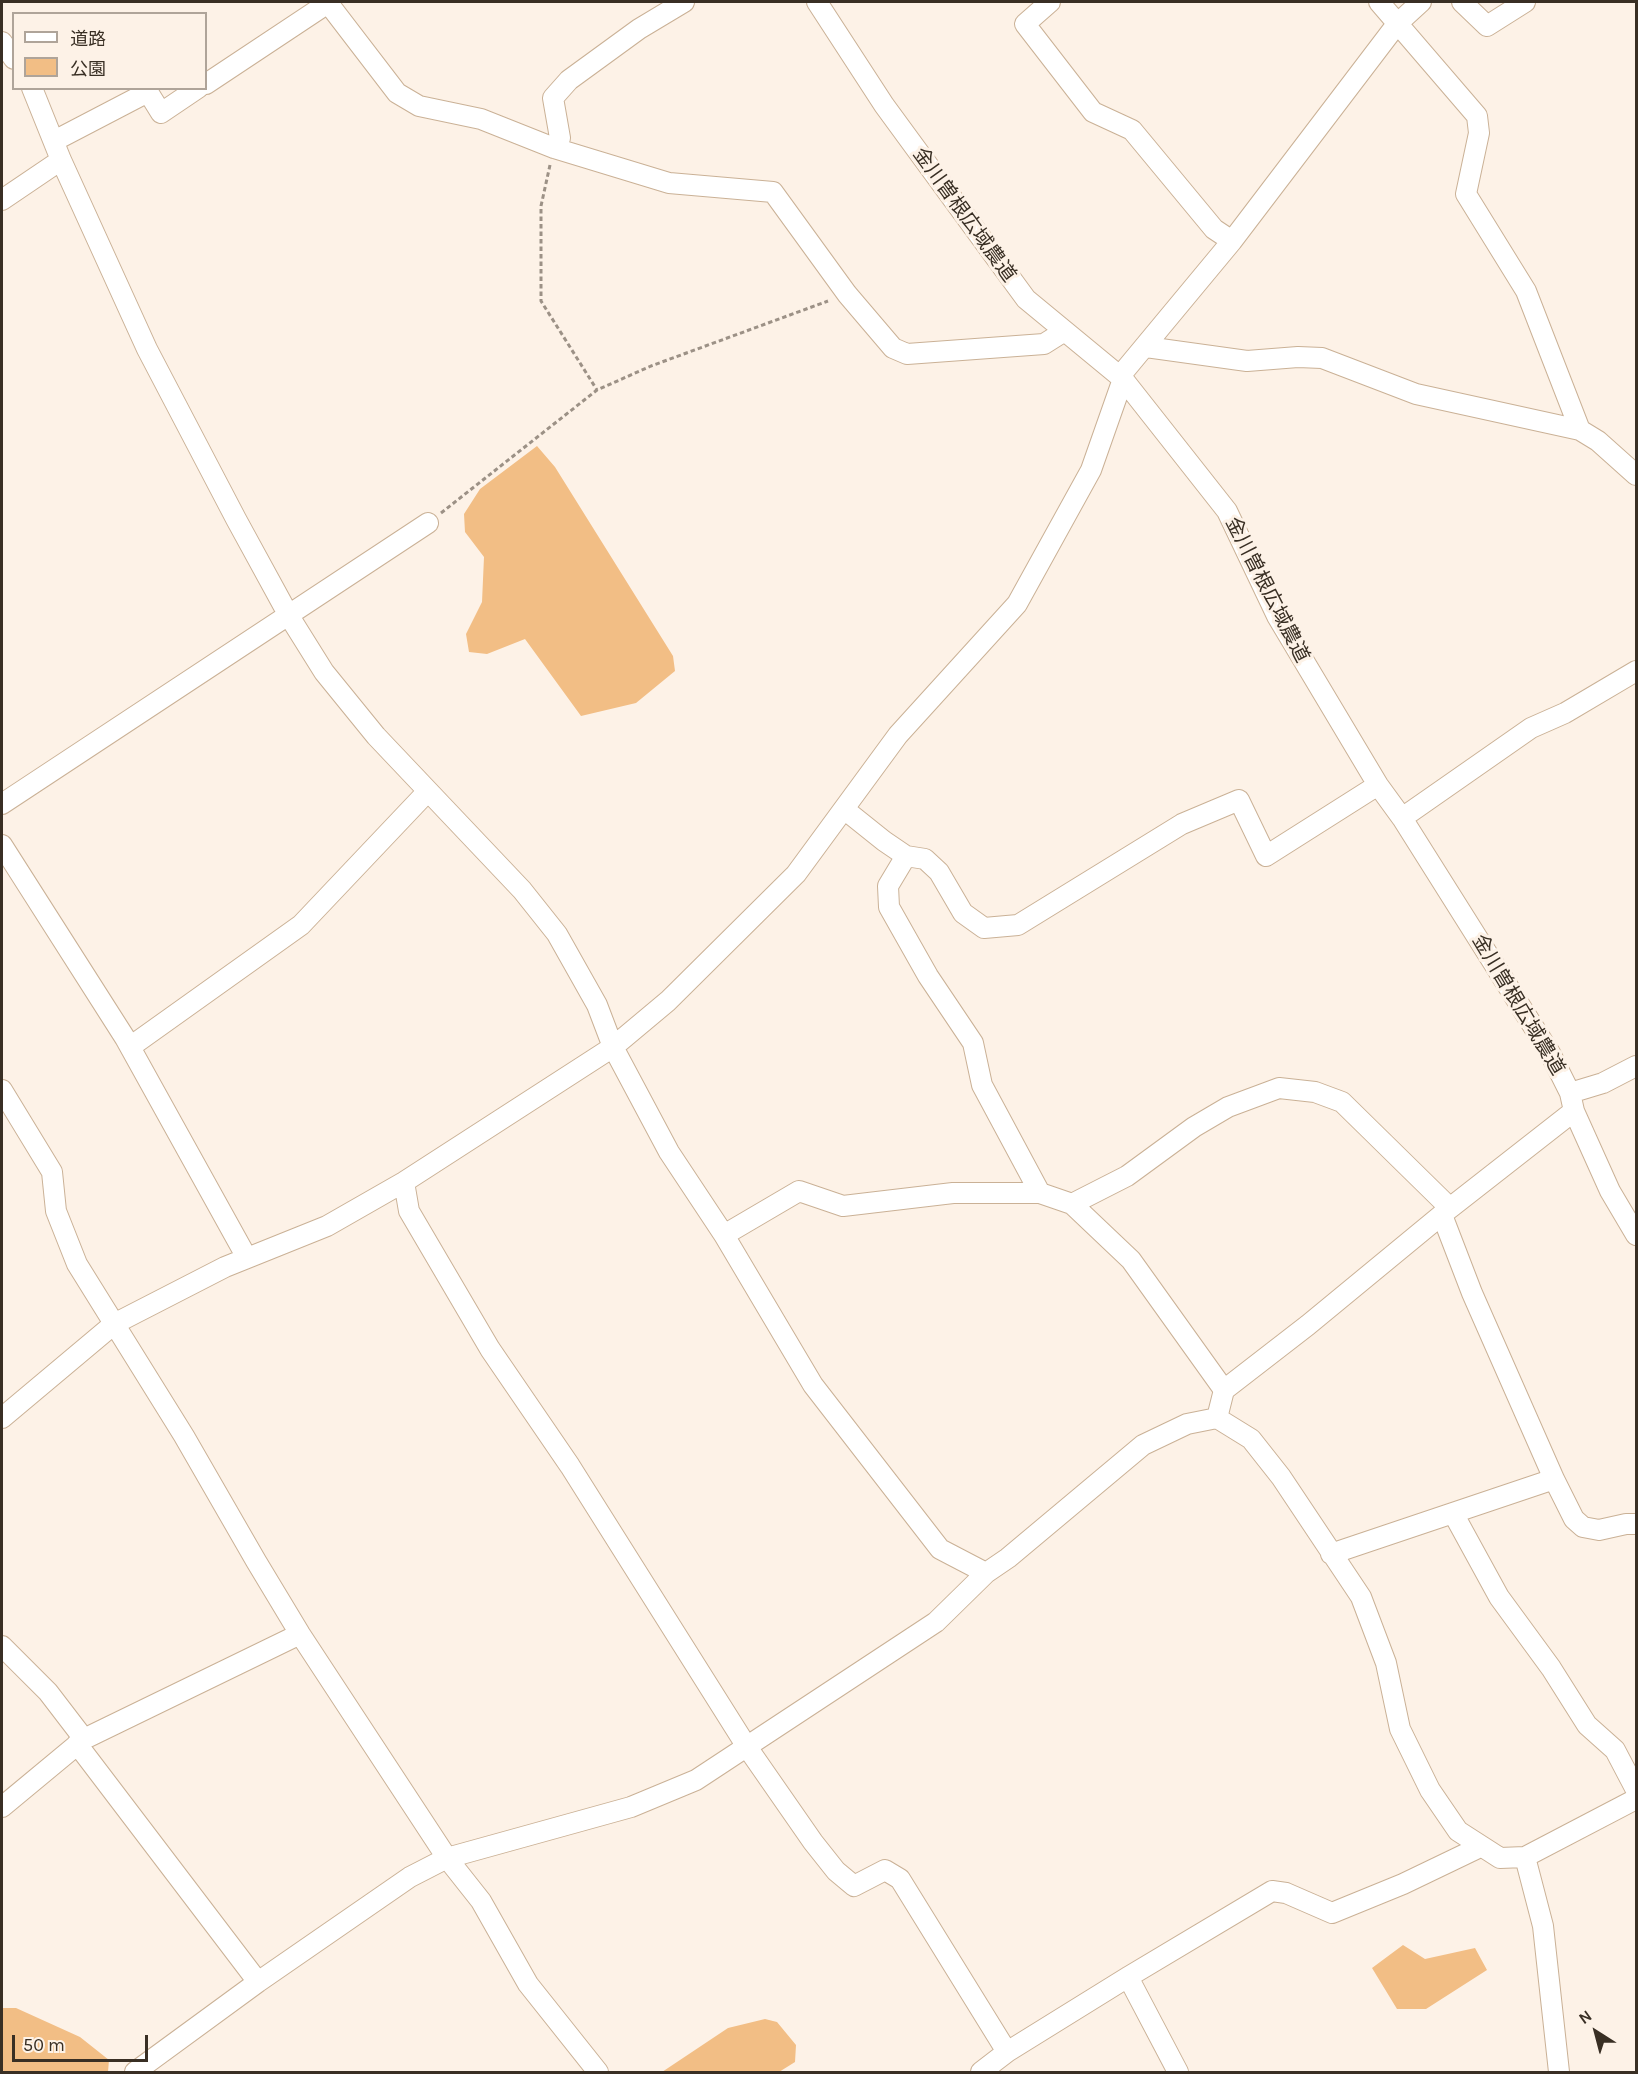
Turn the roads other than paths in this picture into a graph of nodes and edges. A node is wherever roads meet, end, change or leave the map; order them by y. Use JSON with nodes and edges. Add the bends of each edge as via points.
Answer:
{"nodes":[{"id":1,"x":684,"y":2,"type":"edge"},
{"id":2,"x":817,"y":2,"type":"edge"},
{"id":3,"x":1050,"y":2,"type":"edge"},
{"id":4,"x":1379,"y":2,"type":"edge"},
{"id":5,"x":1421,"y":2,"type":"edge"},
{"id":6,"x":1462,"y":2,"type":"edge"},
{"id":7,"x":1525,"y":2,"type":"edge"},
{"id":8,"x":1397,"y":24,"type":"junction"},
{"id":9,"x":2,"y":42,"type":"edge"},
{"id":10,"x":12,"y":56,"type":"edge"},
{"id":11,"x":207,"y":83,"type":"edge"},
{"id":12,"x":33,"y":90,"type":"edge"},
{"id":13,"x":195,"y":90,"type":"edge"},
{"id":14,"x":54,"y":141,"type":"junction"},
{"id":15,"x":554,"y":148,"type":"junction"},
{"id":16,"x":60,"y":160,"type":"junction"},
{"id":17,"x":2,"y":200,"type":"edge"},
{"id":18,"x":1232,"y":241,"type":"junction"},
{"id":19,"x":1063,"y":332,"type":"junction"},
{"id":20,"x":1146,"y":346,"type":"junction"},
{"id":21,"x":1122,"y":378,"type":"junction"},
{"id":22,"x":1580,"y":429,"type":"junction"},
{"id":23,"x":1636,"y":475,"type":"edge"},
{"id":24,"x":428,"y":523,"type":"road end"},
{"id":25,"x":290,"y":616,"type":"junction"},
{"id":26,"x":1636,"y":670,"type":"edge"},
{"id":27,"x":1378,"y":785,"type":"junction"},
{"id":28,"x":428,"y":791,"type":"junction"},
{"id":29,"x":2,"y":804,"type":"edge"},
{"id":30,"x":844,"y":809,"type":"junction"},
{"id":31,"x":1402,"y":818,"type":"junction"},
{"id":32,"x":2,"y":845,"type":"edge"},
{"id":33,"x":906,"y":856,"type":"junction"},
{"id":34,"x":130,"y":1047,"type":"junction"},
{"id":35,"x":612,"y":1047,"type":"junction"},
{"id":36,"x":1636,"y":1066,"type":"edge"},
{"id":37,"x":2,"y":1090,"type":"edge"},
{"id":38,"x":1572,"y":1102,"type":"junction"},
{"id":39,"x":405,"y":1182,"type":"junction"},
{"id":40,"x":1041,"y":1193,"type":"junction"},
{"id":41,"x":1072,"y":1204,"type":"junction"},
{"id":42,"x":1446,"y":1211,"type":"junction"},
{"id":43,"x":724,"y":1235,"type":"junction"},
{"id":44,"x":1636,"y":1235,"type":"edge"},
{"id":45,"x":247,"y":1258,"type":"junction"},
{"id":46,"x":114,"y":1324,"type":"junction"},
{"id":47,"x":1224,"y":1390,"type":"junction"},
{"id":48,"x":2,"y":1418,"type":"edge"},
{"id":49,"x":1217,"y":1418,"type":"junction"},
{"id":50,"x":1554,"y":1479,"type":"junction"},
{"id":51,"x":1453,"y":1513,"type":"junction"},
{"id":52,"x":1636,"y":1524,"type":"edge"},
{"id":53,"x":1331,"y":1554,"type":"junction"},
{"id":54,"x":986,"y":1573,"type":"junction"},
{"id":55,"x":300,"y":1634,"type":"junction"},
{"id":56,"x":2,"y":1647,"type":"edge"},
{"id":57,"x":80,"y":1742,"type":"junction"},
{"id":58,"x":747,"y":1748,"type":"junction"},
{"id":59,"x":1636,"y":1790,"type":"edge"},
{"id":60,"x":1636,"y":1799,"type":"edge"},
{"id":61,"x":2,"y":1808,"type":"edge"},
{"id":62,"x":1480,"y":1846,"type":"junction"},
{"id":63,"x":1525,"y":1857,"type":"junction"},
{"id":64,"x":447,"y":1858,"type":"junction"},
{"id":65,"x":1128,"y":1977,"type":"junction"},
{"id":66,"x":258,"y":1982,"type":"junction"},
{"id":67,"x":1007,"y":2052,"type":"junction"},
{"id":68,"x":135,"y":2073,"type":"edge"},
{"id":69,"x":598,"y":2073,"type":"edge"},
{"id":70,"x":981,"y":2073,"type":"edge"},
{"id":71,"x":1178,"y":2073,"type":"edge"},
{"id":72,"x":1559,"y":2073,"type":"edge"}],
"edges":[{"from":1,"to":15,"type":"street","via":[[569,80],[553,98],[560,138]]},
{"from":2,"to":19,"type":"street","name":"金川曽根広域農道","via":[[884,105],[1007,274],[1026,299]]},
{"from":3,"to":18,"type":"street","via":[[1025,24],[1093,112],[1132,130],[1214,230]]},
{"from":4,"to":8,"type":"street"},
{"from":5,"to":8,"type":"street"},
{"from":6,"to":7,"type":"street","via":[[1487,26]]},
{"from":8,"to":18,"type":"street"},
{"from":8,"to":22,"type":"street","via":[[1476,116],[1479,133],[1466,194],[1526,291]]},
{"from":9,"to":10,"type":"street"},
{"from":11,"to":15,"type":"street","via":[[328,3],[396,93],[419,106],[481,119]]},
{"from":12,"to":14,"type":"street"},
{"from":13,"to":14,"type":"street","via":[[160,113],[148,92]]},
{"from":14,"to":16,"type":"street"},
{"from":15,"to":19,"type":"street","via":[[669,183],[773,192],[847,294],[893,348],[907,354],[1044,344]]},
{"from":16,"to":17,"type":"street"},
{"from":16,"to":25,"type":"street","via":[[147,349]]},
{"from":18,"to":20,"type":"street"},
{"from":19,"to":21,"type":"street","name":"金川曽根広域農道"},
{"from":20,"to":21,"type":"street"},
{"from":20,"to":22,"type":"street","via":[[1247,361],[1322,358],[1416,394]]},
{"from":21,"to":27,"type":"street","name":"金川曽根広域農道","via":[[1227,511],[1277,616]]},
{"from":21,"to":30,"type":"street","via":[[1091,470],[1017,604],[898,735]]},
{"from":22,"to":23,"type":"street"},
{"from":24,"to":25,"type":"street"},
{"from":25,"to":28,"type":"street","via":[[324,672]]},
{"from":25,"to":29,"type":"street"},
{"from":26,"to":31,"type":"street","via":[[1565,713],[1531,728]]},
{"from":27,"to":31,"type":"street","name":"金川曽根広域農道"},
{"from":27,"to":33,"type":"street","via":[[1266,856],[1239,800],[1182,824],[1018,925],[984,928],[963,913],[939,872],[925,859]]},
{"from":28,"to":34,"type":"street","via":[[301,925]]},
{"from":28,"to":35,"type":"street","via":[[522,890],[557,934],[597,1005]]},
{"from":30,"to":33,"type":"street"},
{"from":30,"to":35,"type":"street","via":[[796,874],[668,1001]]},
{"from":31,"to":38,"type":"street","name":"金川曽根広域農道","via":[[1550,1053]]},
{"from":32,"to":34,"type":"street"},
{"from":33,"to":40,"type":"street","via":[[888,886],[889,907],[928,976],[973,1043],[982,1085]]},
{"from":34,"to":45,"type":"street"},
{"from":35,"to":39,"type":"street"},
{"from":35,"to":43,"type":"street","via":[[669,1152]]},
{"from":36,"to":38,"type":"street"},
{"from":37,"to":46,"type":"street","via":[[52,1172],[56,1211],[77,1264]]},
{"from":38,"to":42,"type":"street"},
{"from":38,"to":44,"type":"street","name":"金川曽根広域農道","via":[[1610,1191]]},
{"from":39,"to":45,"type":"street","via":[[327,1226]]},
{"from":39,"to":58,"type":"street","via":[[409,1211],[490,1349],[570,1466]]},
{"from":40,"to":41,"type":"street"},
{"from":40,"to":43,"type":"street","via":[[953,1193],[843,1206],[799,1191]]},
{"from":41,"to":42,"type":"street","via":[[1127,1176],[1228,1107],[1279,1088],[1315,1092],[1342,1102]]},
{"from":41,"to":47,"type":"street","via":[[1131,1260]]},
{"from":42,"to":47,"type":"street"},
{"from":42,"to":50,"type":"street","via":[[1472,1293]]},
{"from":43,"to":54,"type":"street","via":[[813,1385],[940,1549]]},
{"from":45,"to":46,"type":"street"},
{"from":46,"to":48,"type":"street"},
{"from":46,"to":55,"type":"street"},
{"from":47,"to":49,"type":"street"},
{"from":49,"to":53,"type":"street","via":[[1251,1439]]},
{"from":49,"to":54,"type":"street","via":[[1187,1425],[1143,1445]]},
{"from":50,"to":51,"type":"street"},
{"from":50,"to":52,"type":"street","via":[[1574,1519],[1583,1527],[1599,1530]]},
{"from":51,"to":53,"type":"street"},
{"from":51,"to":59,"type":"street","via":[[1499,1597],[1587,1725],[1614,1750]]},
{"from":53,"to":62,"type":"street","via":[[1361,1597],[1386,1663],[1400,1729],[1430,1790],[1458,1831]]},
{"from":54,"to":58,"type":"street","via":[[936,1622]]},
{"from":55,"to":57,"type":"street"},
{"from":55,"to":64,"type":"street"},
{"from":56,"to":57,"type":"street","via":[[48,1692]]},
{"from":57,"to":61,"type":"street"},
{"from":57,"to":66,"type":"street"},
{"from":58,"to":64,"type":"street","via":[[696,1780],[631,1807]]},
{"from":58,"to":67,"type":"street","via":[[836,1871],[854,1886],[885,1870],[900,1879]]},
{"from":60,"to":63,"type":"street"},
{"from":62,"to":63,"type":"street","via":[[1500,1857]]},
{"from":62,"to":65,"type":"street","via":[[1332,1913],[1272,1891]]},
{"from":63,"to":72,"type":"street","via":[[1543,1926]]},
{"from":64,"to":66,"type":"street","via":[[410,1877]]},
{"from":64,"to":69,"type":"street","via":[[481,1901],[528,1983]]},
{"from":65,"to":67,"type":"street"},
{"from":65,"to":71,"type":"street"},
{"from":66,"to":68,"type":"street"},
{"from":67,"to":70,"type":"street"}]}
